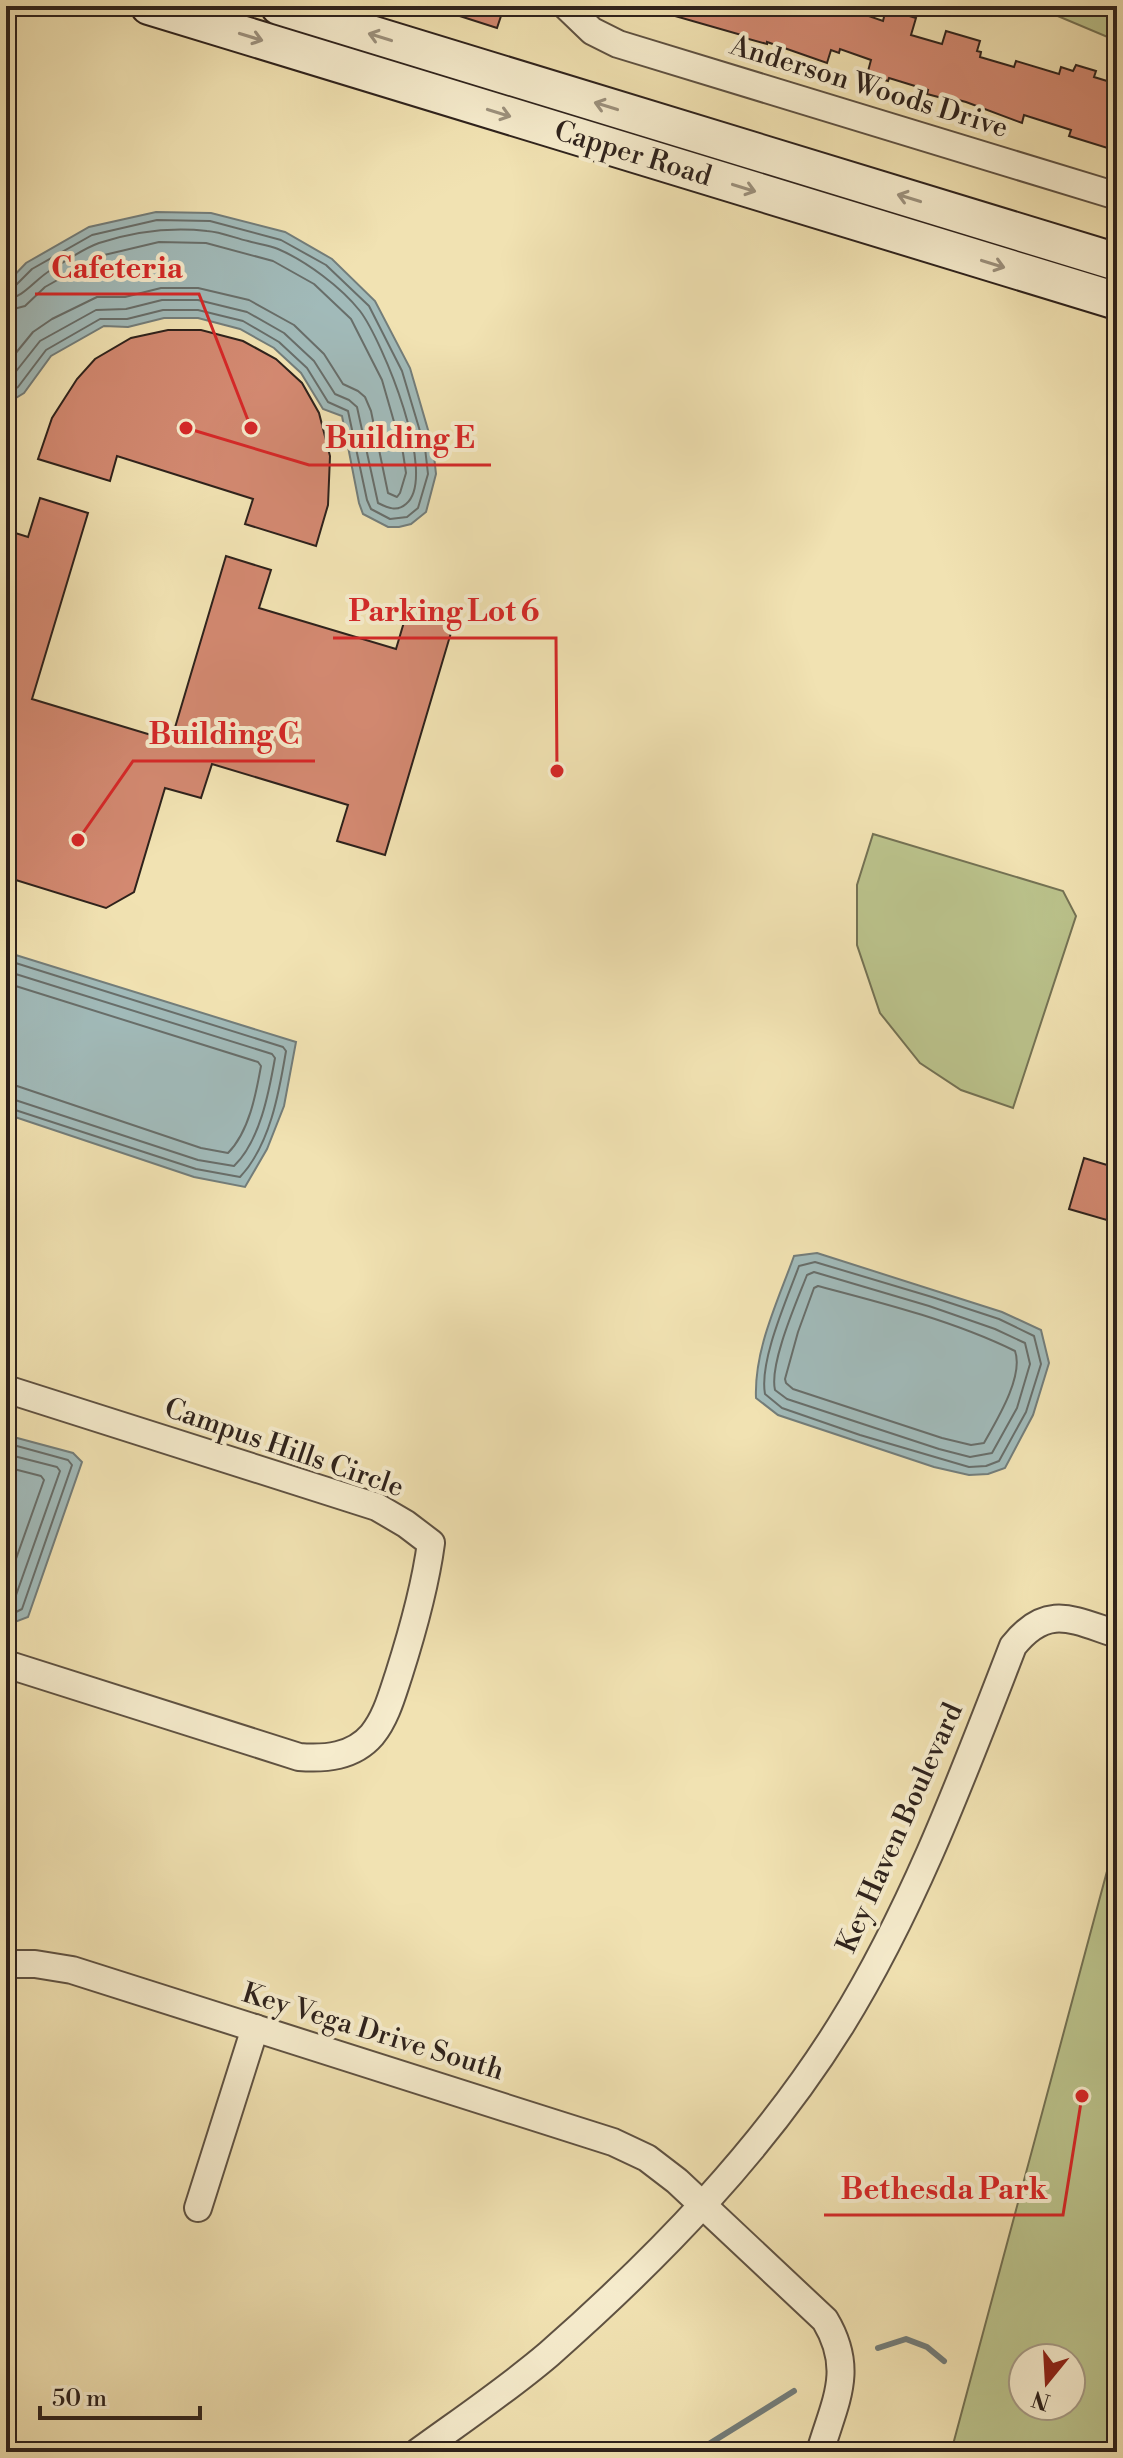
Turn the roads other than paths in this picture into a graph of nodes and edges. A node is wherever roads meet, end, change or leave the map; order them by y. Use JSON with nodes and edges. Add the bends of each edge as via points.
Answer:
{"nodes":[{"id":1,"x":149,"y":6,"type":"edge"},
{"id":2,"x":566,"y":6,"type":"edge"},
{"id":3,"x":310,"y":11,"type":"edge"},
{"id":4,"x":1117,"y":196,"type":"edge"},
{"id":5,"x":1117,"y":262,"type":"edge"},
{"id":6,"x":1117,"y":301,"type":"edge"},
{"id":7,"x":6,"y":1389,"type":"edge"},
{"id":8,"x":1117,"y":1634,"type":"edge"},
{"id":9,"x":6,"y":1664,"type":"edge"},
{"id":10,"x":6,"y":1964,"type":"edge"},
{"id":11,"x":255,"y":2028,"type":"junction"},
{"id":12,"x":703,"y":2204,"type":"junction"},
{"id":13,"x":198,"y":2208,"type":"dead end"},
{"id":14,"x":418,"y":2452,"type":"edge"},
{"id":15,"x":820,"y":2452,"type":"edge"}],
"edges":[{"from":1,"to":6,"type":"street","name":"Capper Road","one_way":true},
{"from":2,"to":4,"type":"street","name":"Anderson Woods Drive","via":[[592,31],[618,44]]},
{"from":5,"to":3,"type":"street","name":"Capper Road","one_way":true},
{"from":7,"to":9,"type":"street","name":"Campus Hills Circle","via":[[377,1507],[431,1543],[419,1610],[387,1711],[371,1736],[350,1751],[324,1759],[299,1757]]},
{"from":8,"to":12,"type":"street","name":"Key Haven Boulevard","via":[[1053,1618],[1038,1622],[1013,1646],[928,1860],[881,1954],[794,2096]]},
{"from":10,"to":11,"type":"street","name":"Key Vega Drive South","via":[[72,1970]]},
{"from":11,"to":12,"type":"street","name":"Key Vega Drive South","via":[[613,2142],[647,2158]]},
{"from":11,"to":13,"type":"street"},
{"from":12,"to":14,"type":"street","name":"Key Haven Boulevard","via":[[547,2356]]},
{"from":12,"to":15,"type":"street","name":"Key Vega Drive South","via":[[825,2320],[837,2339],[840,2385]]}]}
